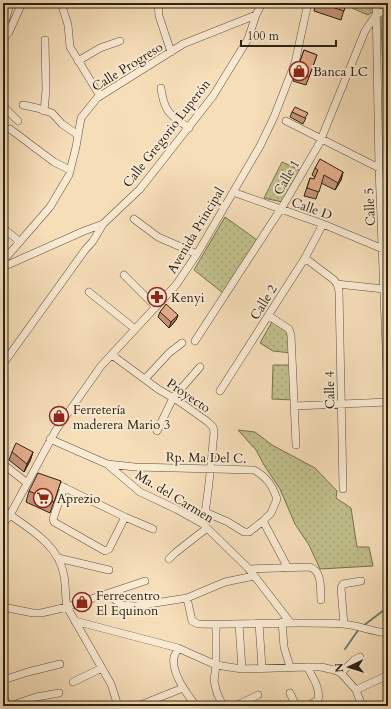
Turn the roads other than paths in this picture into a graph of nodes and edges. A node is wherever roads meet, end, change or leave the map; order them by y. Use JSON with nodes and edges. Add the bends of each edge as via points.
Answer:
{"nodes":[{"id":1,"x":10,"y":3,"type":"edge"},
{"id":2,"x":22,"y":3,"type":"edge"},
{"id":3,"x":61,"y":3,"type":"edge"},
{"id":4,"x":158,"y":3,"type":"edge"},
{"id":5,"x":262,"y":3,"type":"edge"},
{"id":6,"x":308,"y":3,"type":"edge"},
{"id":7,"x":376,"y":3,"type":"edge"},
{"id":8,"x":388,"y":12,"type":"edge"},
{"id":9,"x":376,"y":14,"type":"junction"},
{"id":10,"x":256,"y":15,"type":"junction"},
{"id":11,"x":3,"y":38,"type":"edge"},
{"id":12,"x":45,"y":40,"type":"dead end"},
{"id":13,"x":120,"y":41,"type":"dead end"},
{"id":14,"x":171,"y":52,"type":"junction"},
{"id":15,"x":78,"y":61,"type":"junction"},
{"id":16,"x":161,"y":88,"type":"dead end"},
{"id":17,"x":100,"y":96,"type":"junction"},
{"id":18,"x":22,"y":105,"type":"dead end"},
{"id":19,"x":3,"y":106,"type":"edge"},
{"id":20,"x":44,"y":110,"type":"junction"},
{"id":21,"x":18,"y":121,"type":"dead end"},
{"id":22,"x":286,"y":121,"type":"dead end"},
{"id":23,"x":189,"y":128,"type":"junction"},
{"id":24,"x":10,"y":129,"type":"dead end"},
{"id":25,"x":78,"y":135,"type":"junction"},
{"id":26,"x":321,"y":139,"type":"junction"},
{"id":27,"x":379,"y":168,"type":"junction"},
{"id":28,"x":70,"y":170,"type":"junction"},
{"id":29,"x":233,"y":192,"type":"junction"},
{"id":30,"x":279,"y":209,"type":"junction"},
{"id":31,"x":134,"y":219,"type":"dead end"},
{"id":32,"x":103,"y":224,"type":"junction"},
{"id":33,"x":323,"y":224,"type":"junction"},
{"id":34,"x":3,"y":228,"type":"edge"},
{"id":35,"x":19,"y":241,"type":"junction"},
{"id":36,"x":383,"y":249,"type":"junction"},
{"id":37,"x":197,"y":254,"type":"junction"},
{"id":38,"x":305,"y":258,"type":"junction"},
{"id":39,"x":3,"y":261,"type":"edge"},
{"id":40,"x":386,"y":262,"type":"edge"},
{"id":41,"x":3,"y":267,"type":"edge"},
{"id":42,"x":124,"y":275,"type":"dead end"},
{"id":43,"x":338,"y":288,"type":"junction"},
{"id":44,"x":384,"y":289,"type":"junction"},
{"id":45,"x":89,"y":292,"type":"dead end"},
{"id":46,"x":156,"y":307,"type":"junction"},
{"id":47,"x":269,"y":316,"type":"junction"},
{"id":48,"x":135,"y":329,"type":"junction"},
{"id":49,"x":195,"y":340,"type":"dead end"},
{"id":50,"x":182,"y":343,"type":"dead end"},
{"id":51,"x":112,"y":355,"type":"junction"},
{"id":52,"x":3,"y":364,"type":"edge"},
{"id":53,"x":200,"y":367,"type":"dead end"},
{"id":54,"x":145,"y":379,"type":"junction"},
{"id":55,"x":220,"y":391,"type":"dead end"},
{"id":56,"x":174,"y":398,"type":"junction"},
{"id":57,"x":388,"y":398,"type":"edge"},
{"id":58,"x":388,"y":402,"type":"edge"},
{"id":59,"x":342,"y":404,"type":"junction"},
{"id":60,"x":295,"y":406,"type":"junction"},
{"id":61,"x":157,"y":431,"type":"dead end"},
{"id":62,"x":50,"y":439,"type":"junction"},
{"id":63,"x":296,"y":445,"type":"dead end"},
{"id":64,"x":3,"y":464,"type":"edge"},
{"id":65,"x":107,"y":464,"type":"junction"},
{"id":66,"x":210,"y":469,"type":"junction"},
{"id":67,"x":51,"y":482,"type":"edge"},
{"id":68,"x":27,"y":483,"type":"junction"},
{"id":69,"x":64,"y":487,"type":"junction"},
{"id":70,"x":343,"y":488,"type":"dead end"},
{"id":71,"x":205,"y":512,"type":"junction"},
{"id":72,"x":10,"y":515,"type":"junction"},
{"id":73,"x":125,"y":517,"type":"junction"},
{"id":74,"x":263,"y":521,"type":"junction"},
{"id":75,"x":3,"y":524,"type":"edge"},
{"id":76,"x":205,"y":526,"type":"junction"},
{"id":77,"x":153,"y":529,"type":"dead end"},
{"id":78,"x":58,"y":558,"type":"junction"},
{"id":79,"x":169,"y":559,"type":"dead end"},
{"id":80,"x":288,"y":568,"type":"junction"},
{"id":81,"x":248,"y":569,"type":"junction"},
{"id":82,"x":108,"y":570,"type":"dead end"},
{"id":83,"x":254,"y":576,"type":"junction"},
{"id":84,"x":145,"y":581,"type":"dead end"},
{"id":85,"x":361,"y":581,"type":"dead end"},
{"id":86,"x":107,"y":594,"type":"junction"},
{"id":87,"x":187,"y":598,"type":"junction"},
{"id":88,"x":321,"y":600,"type":"dead end"},
{"id":89,"x":3,"y":607,"type":"edge"},
{"id":90,"x":67,"y":607,"type":"junction"},
{"id":91,"x":75,"y":621,"type":"junction"},
{"id":92,"x":282,"y":622,"type":"junction"},
{"id":93,"x":290,"y":622,"type":"junction"},
{"id":94,"x":259,"y":623,"type":"junction"},
{"id":95,"x":216,"y":624,"type":"junction"},
{"id":96,"x":239,"y":624,"type":"junction"},
{"id":97,"x":344,"y":624,"type":"junction"},
{"id":98,"x":388,"y":632,"type":"edge"},
{"id":99,"x":178,"y":648,"type":"junction"},
{"id":100,"x":360,"y":657,"type":"dead end"},
{"id":101,"x":60,"y":664,"type":"dead end"},
{"id":102,"x":216,"y":666,"type":"junction"},
{"id":103,"x":290,"y":667,"type":"junction"},
{"id":104,"x":307,"y":667,"type":"junction"},
{"id":105,"x":102,"y":668,"type":"junction"},
{"id":106,"x":262,"y":668,"type":"junction"},
{"id":107,"x":242,"y":669,"type":"junction"},
{"id":108,"x":341,"y":673,"type":"junction"},
{"id":109,"x":388,"y":675,"type":"edge"},
{"id":110,"x":3,"y":680,"type":"edge"},
{"id":111,"x":73,"y":682,"type":"dead end"},
{"id":112,"x":183,"y":688,"type":"junction"},
{"id":113,"x":356,"y":690,"type":"junction"},
{"id":114,"x":59,"y":693,"type":"dead end"},
{"id":115,"x":290,"y":693,"type":"dead end"},
{"id":116,"x":258,"y":695,"type":"dead end"},
{"id":117,"x":3,"y":697,"type":"edge"},
{"id":118,"x":146,"y":705,"type":"edge"},
{"id":119,"x":9,"y":706,"type":"edge"},
{"id":120,"x":118,"y":706,"type":"edge"},
{"id":121,"x":138,"y":706,"type":"edge"},
{"id":122,"x":196,"y":706,"type":"edge"},
{"id":123,"x":223,"y":706,"type":"edge"},
{"id":124,"x":235,"y":706,"type":"edge"},
{"id":125,"x":296,"y":706,"type":"edge"},
{"id":126,"x":308,"y":706,"type":"edge"},
{"id":127,"x":362,"y":706,"type":"edge"}],
"edges":[{"from":1,"to":11,"type":"street"},
{"from":2,"to":11,"type":"street","via":[[9,32]]},
{"from":3,"to":15,"type":"street","via":[[68,25],[70,47]]},
{"from":4,"to":14,"type":"street","via":[[159,16]]},
{"from":5,"to":10,"type":"street","name":"Calle Gregorio Luperón"},
{"from":6,"to":29,"type":"street","name":"Avenida Principal","via":[[295,63],[274,117]]},
{"from":7,"to":9,"type":"street","name":"Calle 5"},
{"from":8,"to":9,"type":"street"},
{"from":9,"to":26,"type":"street","name":"Calle 1","via":[[366,31]]},
{"from":9,"to":27,"type":"street","name":"Calle 5"},
{"from":10,"to":14,"type":"street","name":"Calle Progreso","via":[[183,44]]},
{"from":10,"to":23,"type":"street","name":"Calle Gregorio Luperón","via":[[248,39],[213,96]]},
{"from":12,"to":20,"type":"street"},
{"from":13,"to":15,"type":"street","via":[[100,48]]},
{"from":14,"to":17,"type":"street","name":"Calle Progreso"},
{"from":15,"to":17,"type":"street"},
{"from":16,"to":23,"type":"street","via":[[167,110]]},
{"from":17,"to":25,"type":"street","name":"Calle Progreso","via":[[81,118]]},
{"from":18,"to":20,"type":"street"},
{"from":19,"to":21,"type":"street"},
{"from":20,"to":25,"type":"street","via":[[52,113]]},
{"from":22,"to":26,"type":"street"},
{"from":23,"to":32,"type":"street","name":"Calle Gregorio Luperón","via":[[140,189]]},
{"from":24,"to":28,"type":"street","via":[[54,162]]},
{"from":25,"to":28,"type":"street","name":"Calle Progreso"},
{"from":26,"to":27,"type":"street"},
{"from":26,"to":30,"type":"street","name":"Calle 1"},
{"from":27,"to":36,"type":"street","name":"Calle 5"},
{"from":28,"to":35,"type":"street","name":"Calle Progreso","via":[[50,207]]},
{"from":29,"to":30,"type":"street","name":"Calle D"},
{"from":29,"to":37,"type":"street","name":"Avenida Principal"},
{"from":30,"to":33,"type":"street","name":"Calle D"},
{"from":30,"to":49,"type":"street","name":"Calle 1"},
{"from":31,"to":37,"type":"street","via":[[158,238]]},
{"from":32,"to":41,"type":"street"},
{"from":32,"to":52,"type":"street","name":"Calle Gregorio Luperón"},
{"from":33,"to":36,"type":"street","name":"Calle D"},
{"from":33,"to":38,"type":"street","name":"Calle 2"},
{"from":34,"to":35,"type":"street"},
{"from":35,"to":39,"type":"street","name":"Calle Progreso"},
{"from":36,"to":40,"type":"street","name":"Calle 5"},
{"from":37,"to":46,"type":"street","name":"Avenida Principal","via":[[176,285]]},
{"from":38,"to":43,"type":"street","via":[[334,280]]},
{"from":38,"to":47,"type":"street","name":"Calle 2"},
{"from":40,"to":44,"type":"street","name":"Calle 5"},
{"from":42,"to":46,"type":"street"},
{"from":43,"to":44,"type":"street"},
{"from":43,"to":59,"type":"street","name":"Calle 4"},
{"from":44,"to":57,"type":"street","name":"Calle 5"},
{"from":45,"to":48,"type":"street"},
{"from":46,"to":48,"type":"street","name":"Avenida Principal"},
{"from":47,"to":55,"type":"street","name":"Calle 2"},
{"from":47,"to":60,"type":"street","via":[[289,329],[291,335]]},
{"from":48,"to":51,"type":"street","name":"Avenida Principal"},
{"from":50,"to":54,"type":"street"},
{"from":51,"to":54,"type":"street","name":"Proyecto"},
{"from":51,"to":62,"type":"street","name":"Avenida Principal"},
{"from":53,"to":56,"type":"street"},
{"from":54,"to":56,"type":"street","name":"Proyecto"},
{"from":56,"to":61,"type":"street"},
{"from":56,"to":66,"type":"street","name":"Proyecto","via":[[213,427]]},
{"from":58,"to":59,"type":"street"},
{"from":59,"to":60,"type":"street"},
{"from":59,"to":70,"type":"street","name":"Calle 4"},
{"from":60,"to":63,"type":"street"},
{"from":62,"to":65,"type":"street"},
{"from":62,"to":68,"type":"street","name":"Avenida Principal","via":[[35,475]]},
{"from":64,"to":68,"type":"street"},
{"from":65,"to":66,"type":"street","name":"Rp. Ma Del C."},
{"from":65,"to":76,"type":"street","name":"Ma. del Carmen","via":[[140,492]]},
{"from":66,"to":71,"type":"street","name":"Proyecto"},
{"from":66,"to":74,"type":"street","name":"Rp. Ma Del C.","via":[[254,470],[264,476],[277,499],[271,513]]},
{"from":67,"to":69,"type":"street"},
{"from":68,"to":72,"type":"street","name":"Avenida Principal"},
{"from":69,"to":73,"type":"street"},
{"from":69,"to":73,"type":"street","via":[[54,522],[105,550],[109,549]]},
{"from":71,"to":74,"type":"street","via":[[244,532],[249,532]]},
{"from":71,"to":76,"type":"street","name":"Proyecto"},
{"from":72,"to":75,"type":"street","name":"Avenida Principal"},
{"from":72,"to":78,"type":"street","via":[[43,539]]},
{"from":73,"to":77,"type":"street"},
{"from":74,"to":80,"type":"street"},
{"from":76,"to":79,"type":"street"},
{"from":76,"to":81,"type":"street","name":"Ma. del Carmen"},
{"from":78,"to":82,"type":"street"},
{"from":78,"to":90,"type":"street","via":[[64,576]]},
{"from":80,"to":81,"type":"street"},
{"from":80,"to":88,"type":"street","via":[[310,567],[317,571]]},
{"from":81,"to":83,"type":"street","name":"Ma. del Carmen"},
{"from":83,"to":87,"type":"street","via":[[225,582]]},
{"from":83,"to":93,"type":"street","name":"Ma. del Carmen"},
{"from":84,"to":86,"type":"street"},
{"from":85,"to":97,"type":"street","via":[[342,584]]},
{"from":86,"to":87,"type":"street","via":[[126,606]]},
{"from":86,"to":90,"type":"street"},
{"from":87,"to":95,"type":"street","via":[[192,621],[198,624]]},
{"from":89,"to":90,"type":"street","via":[[32,613]]},
{"from":90,"to":91,"type":"street"},
{"from":91,"to":99,"type":"street"},
{"from":91,"to":105,"type":"street"},
{"from":92,"to":93,"type":"street"},
{"from":92,"to":94,"type":"street"},
{"from":92,"to":103,"type":"street","via":[[284,648]]},
{"from":93,"to":97,"type":"street"},
{"from":94,"to":96,"type":"street"},
{"from":94,"to":106,"type":"street"},
{"from":95,"to":96,"type":"street"},
{"from":95,"to":102,"type":"street"},
{"from":96,"to":107,"type":"street"},
{"from":97,"to":98,"type":"street"},
{"from":99,"to":102,"type":"street"},
{"from":99,"to":112,"type":"street","via":[[174,658],[174,670]]},
{"from":100,"to":108,"type":"street"},
{"from":101,"to":110,"type":"street"},
{"from":102,"to":107,"type":"street"},
{"from":102,"to":123,"type":"street","via":[[215,687]]},
{"from":103,"to":104,"type":"street"},
{"from":103,"to":106,"type":"street"},
{"from":104,"to":108,"type":"street","via":[[321,667]]},
{"from":104,"to":126,"type":"street","via":[[319,695],[318,700]]},
{"from":105,"to":111,"type":"street"},
{"from":105,"to":120,"type":"street","via":[[114,689]]},
{"from":106,"to":107,"type":"street"},
{"from":108,"to":113,"type":"street"},
{"from":109,"to":113,"type":"street"},
{"from":112,"to":118,"type":"street"},
{"from":112,"to":122,"type":"street"},
{"from":113,"to":127,"type":"street"},
{"from":114,"to":119,"type":"street"},
{"from":115,"to":125,"type":"street"},
{"from":116,"to":124,"type":"street"},
{"from":117,"to":119,"type":"street"},
{"from":118,"to":121,"type":"street"}]}
